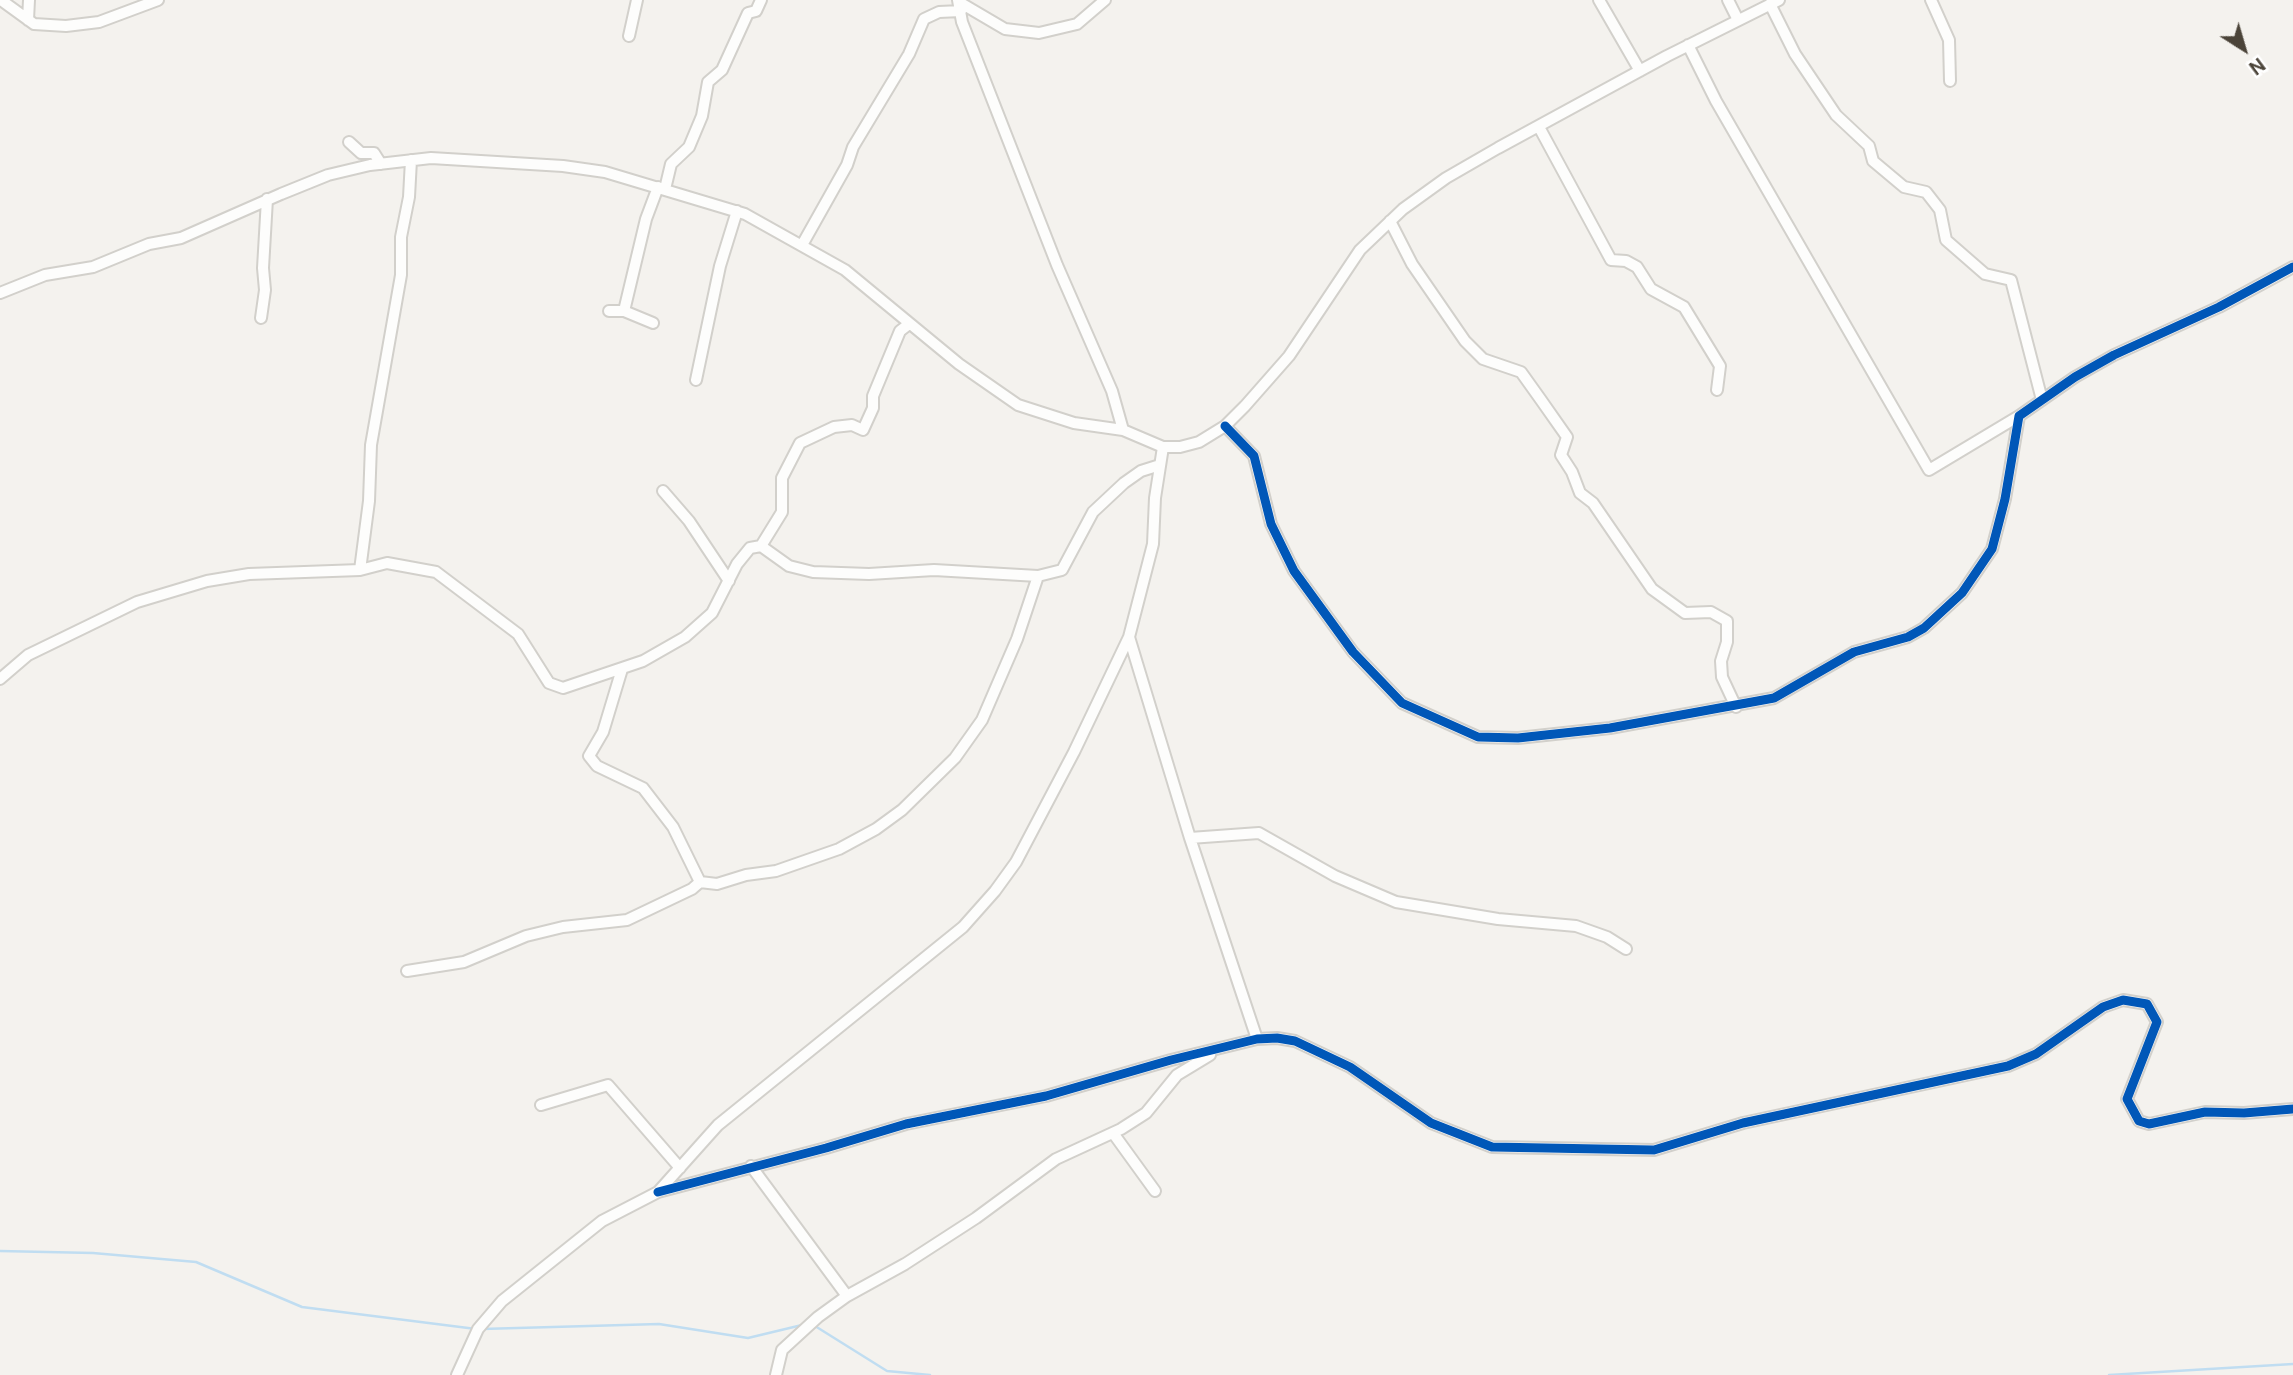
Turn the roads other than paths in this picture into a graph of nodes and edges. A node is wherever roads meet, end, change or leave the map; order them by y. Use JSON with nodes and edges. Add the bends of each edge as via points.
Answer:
{"nodes":[{"id":1,"x":1,"y":0,"type":"edge"},
{"id":2,"x":29,"y":0,"type":"edge"},
{"id":3,"x":158,"y":0,"type":"edge"},
{"id":4,"x":637,"y":0,"type":"edge"},
{"id":5,"x":761,"y":0,"type":"edge"},
{"id":6,"x":981,"y":0,"type":"edge"},
{"id":7,"x":1105,"y":0,"type":"edge"},
{"id":8,"x":1599,"y":0,"type":"edge"},
{"id":9,"x":1728,"y":0,"type":"edge"},
{"id":10,"x":1931,"y":0,"type":"edge"},
{"id":11,"x":1775,"y":2,"type":"edge"},
{"id":12,"x":959,"y":4,"type":"edge"},
{"id":13,"x":978,"y":12,"type":"junction"},
{"id":14,"x":28,"y":20,"type":"junction"},
{"id":15,"x":1738,"y":20,"type":"junction"},
{"id":16,"x":628,"y":36,"type":"dead end"},
{"id":17,"x":1688,"y":46,"type":"junction"},
{"id":18,"x":1640,"y":71,"type":"junction"},
{"id":19,"x":1950,"y":81,"type":"dead end"},
{"id":20,"x":1539,"y":127,"type":"junction"},
{"id":21,"x":349,"y":142,"type":"dead end"},
{"id":22,"x":411,"y":160,"type":"junction"},
{"id":23,"x":381,"y":164,"type":"junction"},
{"id":24,"x":662,"y":188,"type":"junction"},
{"id":25,"x":267,"y":199,"type":"junction"},
{"id":26,"x":737,"y":211,"type":"junction"},
{"id":27,"x":1390,"y":220,"type":"junction"},
{"id":28,"x":802,"y":245,"type":"junction"},
{"id":29,"x":2293,"y":267,"type":"edge"},
{"id":30,"x":0,"y":293,"type":"edge"},
{"id":31,"x":609,"y":311,"type":"dead end"},
{"id":32,"x":624,"y":311,"type":"junction"},
{"id":33,"x":261,"y":318,"type":"dead end"},
{"id":34,"x":653,"y":323,"type":"dead end"},
{"id":35,"x":909,"y":324,"type":"junction"},
{"id":36,"x":696,"y":380,"type":"dead end"},
{"id":37,"x":1717,"y":390,"type":"dead end"},
{"id":38,"x":2042,"y":400,"type":"junction"},
{"id":39,"x":2021,"y":414,"type":"junction"},
{"id":40,"x":1225,"y":426,"type":"junction"},
{"id":41,"x":1123,"y":430,"type":"junction"},
{"id":42,"x":1163,"y":447,"type":"junction"},
{"id":43,"x":1160,"y":465,"type":"junction"},
{"id":44,"x":663,"y":491,"type":"dead end"},
{"id":45,"x":761,"y":546,"type":"junction"},
{"id":46,"x":360,"y":570,"type":"junction"},
{"id":47,"x":1038,"y":576,"type":"junction"},
{"id":48,"x":729,"y":581,"type":"junction"},
{"id":49,"x":1129,"y":637,"type":"junction"},
{"id":50,"x":622,"y":669,"type":"junction"},
{"id":51,"x":0,"y":679,"type":"edge"},
{"id":52,"x":1736,"y":707,"type":"junction"},
{"id":53,"x":1189,"y":838,"type":"junction"},
{"id":54,"x":700,"y":882,"type":"junction"},
{"id":55,"x":1626,"y":949,"type":"dead end"},
{"id":56,"x":407,"y":971,"type":"dead end"},
{"id":57,"x":1253,"y":1040,"type":"junction"},
{"id":58,"x":541,"y":1105,"type":"dead end"},
{"id":59,"x":2293,"y":1109,"type":"edge"},
{"id":60,"x":1113,"y":1133,"type":"junction"},
{"id":61,"x":751,"y":1166,"type":"junction"},
{"id":62,"x":680,"y":1168,"type":"junction"},
{"id":63,"x":1156,"y":1191,"type":"dead end"},
{"id":64,"x":658,"y":1192,"type":"junction"},
{"id":65,"x":847,"y":1296,"type":"junction"},
{"id":66,"x":457,"y":1375,"type":"edge"},
{"id":67,"x":775,"y":1375,"type":"edge"}],
"edges":[{"from":1,"to":14,"type":"street"},
{"from":2,"to":14,"type":"street"},
{"from":3,"to":14,"type":"street","via":[[99,22],[66,26]]},
{"from":4,"to":16,"type":"street"},
{"from":5,"to":24,"type":"street","via":[[756,10],[748,13],[722,70],[708,82],[702,116],[689,147],[670,164]]},
{"from":6,"to":13,"type":"street"},
{"from":7,"to":13,"type":"street","via":[[1077,24],[1039,33],[1005,29]]},
{"from":8,"to":18,"type":"street"},
{"from":9,"to":15,"type":"street"},
{"from":10,"to":19,"type":"street","via":[[1949,40]]},
{"from":11,"to":15,"type":"street"},
{"from":11,"to":38,"type":"street","via":[[1795,54],[1836,116],[1869,146],[1873,162],[1904,187],[1926,192],[1940,210],[1946,240],[1985,274],[2011,280]]},
{"from":12,"to":13,"type":"street"},
{"from":12,"to":28,"type":"street","via":[[924,19]]},
{"from":12,"to":41,"type":"street","via":[[962,22],[1058,265],[1112,391]]},
{"from":15,"to":17,"type":"street"},
{"from":17,"to":18,"type":"street"},
{"from":17,"to":39,"type":"street","via":[[1928,470]]},
{"from":18,"to":20,"type":"street"},
{"from":20,"to":27,"type":"street","via":[[1446,178]]},
{"from":20,"to":37,"type":"street","via":[[1611,260],[1637,267],[1651,289],[1684,307],[1720,366]]},
{"from":21,"to":23,"type":"street","via":[[361,153],[374,153]]},
{"from":22,"to":23,"type":"street"},
{"from":22,"to":24,"type":"street","via":[[488,159],[552,165],[605,172]]},
{"from":22,"to":46,"type":"street","via":[[401,275],[371,445]]},
{"from":23,"to":25,"type":"street","via":[[328,176]]},
{"from":24,"to":26,"type":"street"},
{"from":24,"to":32,"type":"street","via":[[646,219]]},
{"from":25,"to":30,"type":"street","via":[[181,238],[149,244],[93,267],[45,275]]},
{"from":25,"to":33,"type":"street"},
{"from":26,"to":28,"type":"street"},
{"from":26,"to":36,"type":"street","via":[[720,266]]},
{"from":27,"to":40,"type":"street","via":[[1360,250],[1289,356]]},
{"from":27,"to":52,"type":"street","via":[[1412,264],[1465,341],[1483,359],[1521,372],[1541,400],[1567,437],[1560,455],[1580,493],[1593,503],[1652,589],[1685,613],[1711,612],[1727,621],[1722,677]]},
{"from":28,"to":35,"type":"street","via":[[845,270]]},
{"from":29,"to":38,"type":"street","via":[[2114,355]]},
{"from":31,"to":32,"type":"street"},
{"from":32,"to":34,"type":"street"},
{"from":35,"to":41,"type":"street","via":[[1018,405],[1074,423]]},
{"from":35,"to":45,"type":"street","via":[[900,331],[863,430],[852,425],[834,428],[800,443],[782,478],[782,512]]},
{"from":38,"to":39,"type":"street"},
{"from":39,"to":52,"type":"street","via":[[1997,535],[1986,561],[1950,605],[1908,638],[1854,652],[1774,698]]},
{"from":40,"to":42,"type":"street","via":[[1199,442]]},
{"from":40,"to":52,"type":"street","via":[[1254,456],[1271,524],[1294,571],[1353,652],[1410,708],[1478,737],[1518,738]]},
{"from":41,"to":42,"type":"street"},
{"from":42,"to":43,"type":"street"},
{"from":43,"to":47,"type":"street","via":[[1141,471],[1093,512],[1062,570]]},
{"from":43,"to":49,"type":"street","via":[[1153,544]]},
{"from":44,"to":48,"type":"street","via":[[690,521]]},
{"from":45,"to":47,"type":"street","via":[[789,566],[813,572],[934,570]]},
{"from":45,"to":48,"type":"street","via":[[745,552]]},
{"from":46,"to":50,"type":"street","via":[[387,563],[436,572],[518,634],[557,688]]},
{"from":46,"to":51,"type":"street","via":[[249,574],[137,602],[28,655]]},
{"from":47,"to":54,"type":"street","via":[[982,720],[955,758],[902,810],[839,849],[776,871],[717,884]]},
{"from":48,"to":50,"type":"street","via":[[700,625],[667,649]]},
{"from":49,"to":53,"type":"street"},
{"from":49,"to":62,"type":"street","via":[[1016,862],[995,891],[963,928],[718,1125]]},
{"from":50,"to":54,"type":"street","via":[[603,732],[589,756],[597,766],[643,788],[673,827]]},
{"from":53,"to":55,"type":"street","via":[[1259,833],[1335,876],[1396,902],[1576,926]]},
{"from":53,"to":57,"type":"street"},
{"from":54,"to":56,"type":"street","via":[[627,920],[563,927],[526,936],[464,962]]},
{"from":57,"to":59,"type":"street","via":[[1277,1038],[1316,1051],[1350,1067],[1431,1123],[1492,1147],[1654,1150],[1743,1123],[2008,1066],[2036,1054],[2103,1007],[2123,1000],[2147,1004],[2157,1022],[2127,1099],[2139,1121],[2149,1124],[2205,1112]]},
{"from":57,"to":60,"type":"street","via":[[1211,1054],[1177,1075],[1146,1113]]},
{"from":57,"to":61,"type":"street","via":[[1098,1083],[906,1124]]},
{"from":58,"to":62,"type":"street","via":[[608,1085]]},
{"from":60,"to":63,"type":"street"},
{"from":60,"to":65,"type":"street","via":[[1056,1159],[976,1218]]},
{"from":61,"to":64,"type":"street"},
{"from":61,"to":65,"type":"street"},
{"from":62,"to":64,"type":"street"},
{"from":64,"to":66,"type":"street","via":[[602,1221],[502,1301],[478,1329]]},
{"from":65,"to":67,"type":"street","via":[[782,1350]]}]}
